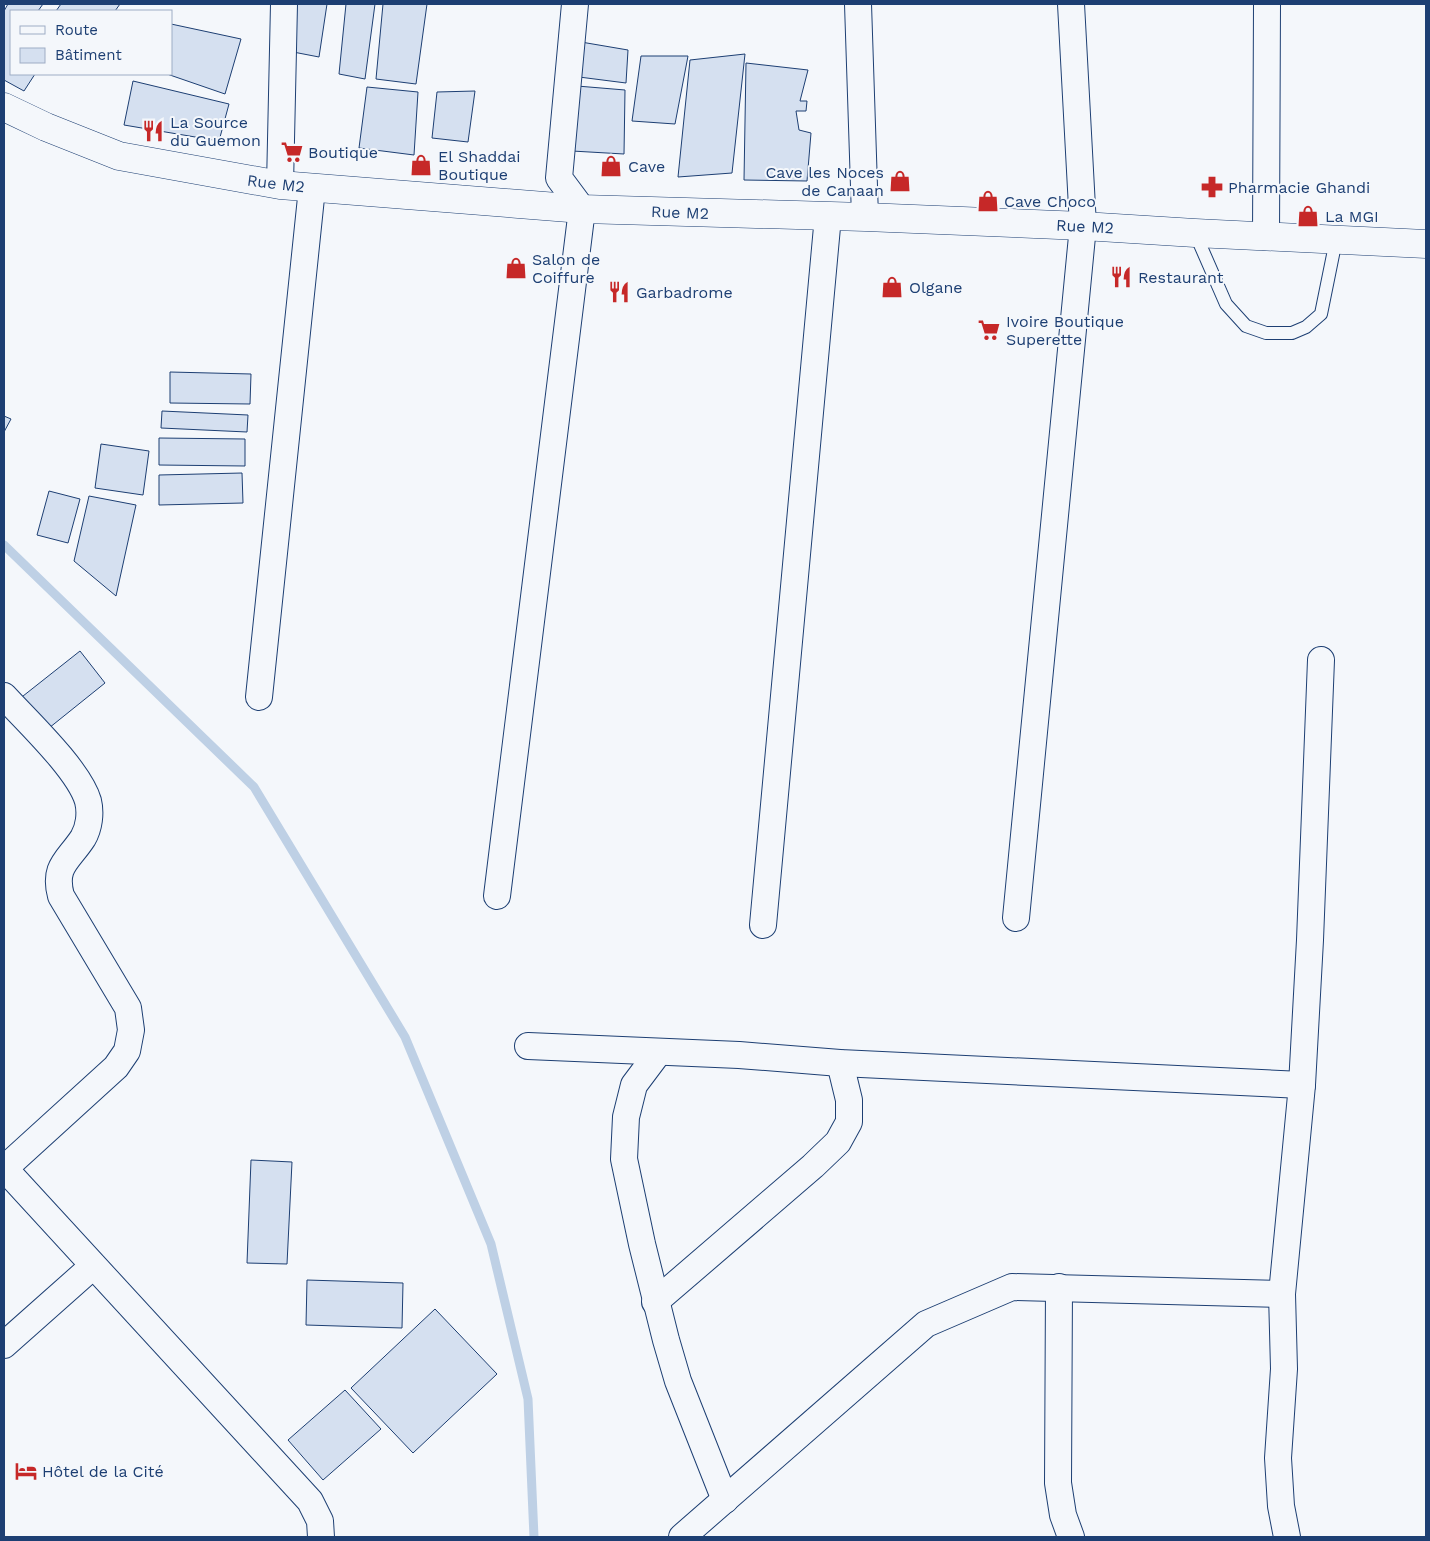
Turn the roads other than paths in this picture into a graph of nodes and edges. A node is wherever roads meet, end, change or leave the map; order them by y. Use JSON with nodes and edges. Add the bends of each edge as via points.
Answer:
{"nodes":[{"id":1,"x":284,"y":4,"type":"edge"},
{"id":2,"x":575,"y":4,"type":"edge"},
{"id":3,"x":858,"y":4,"type":"edge"},
{"id":4,"x":1071,"y":4,"type":"edge"},
{"id":5,"x":1267,"y":4,"type":"edge"},
{"id":6,"x":4,"y":107,"type":"edge"},
{"id":7,"x":280,"y":186,"type":"junction"},
{"id":8,"x":312,"y":188,"type":"junction"},
{"id":9,"x":582,"y":209,"type":"junction"},
{"id":10,"x":828,"y":216,"type":"junction"},
{"id":11,"x":865,"y":217,"type":"junction"},
{"id":12,"x":1084,"y":226,"type":"junction"},
{"id":13,"x":1195,"y":233,"type":"junction"},
{"id":14,"x":1266,"y":237,"type":"junction"},
{"id":15,"x":1336,"y":240,"type":"junction"},
{"id":16,"x":1370,"y":242,"type":"junction"},
{"id":17,"x":1426,"y":244,"type":"edge"},
{"id":18,"x":1426,"y":260,"type":"edge"},
{"id":19,"x":1321,"y":660,"type":"dead end"},
{"id":20,"x":4,"y":696,"type":"edge"},
{"id":21,"x":259,"y":697,"type":"dead end"},
{"id":22,"x":496,"y":896,"type":"dead end"},
{"id":23,"x":1016,"y":918,"type":"dead end"},
{"id":24,"x":763,"y":925,"type":"dead end"},
{"id":25,"x":528,"y":1046,"type":"dead end"},
{"id":26,"x":658,"y":1053,"type":"junction"},
{"id":27,"x":840,"y":1063,"type":"junction"},
{"id":28,"x":1302,"y":1084,"type":"junction"},
{"id":29,"x":4,"y":1168,"type":"edge"},
{"id":30,"x":93,"y":1266,"type":"junction"},
{"id":31,"x":1059,"y":1287,"type":"junction"},
{"id":32,"x":1282,"y":1294,"type":"junction"},
{"id":33,"x":656,"y":1302,"type":"junction"},
{"id":34,"x":4,"y":1345,"type":"edge"},
{"id":35,"x":725,"y":1500,"type":"junction"},
{"id":36,"x":321,"y":1537,"type":"edge"},
{"id":37,"x":682,"y":1537,"type":"edge"},
{"id":38,"x":1071,"y":1537,"type":"edge"},
{"id":39,"x":1287,"y":1537,"type":"edge"}],
"edges":[{"from":1,"to":7,"type":"street"},
{"from":2,"to":9,"type":"street","via":[[559,178]]},
{"from":3,"to":11,"type":"street"},
{"from":4,"to":12,"type":"street"},
{"from":5,"to":14,"type":"street"},
{"from":6,"to":7,"type":"street","name":"Rue M2","via":[[120,156]]},
{"from":7,"to":8,"type":"street","name":"Rue M2"},
{"from":8,"to":9,"type":"street","name":"Rue M2"},
{"from":8,"to":21,"type":"street"},
{"from":9,"to":10,"type":"street","name":"Rue M2"},
{"from":9,"to":22,"type":"street"},
{"from":10,"to":11,"type":"street","name":"Rue M2"},
{"from":10,"to":24,"type":"street"},
{"from":11,"to":12,"type":"street","name":"Rue M2"},
{"from":12,"to":13,"type":"street","name":"Rue M2"},
{"from":12,"to":23,"type":"street"},
{"from":13,"to":14,"type":"street","name":"Rue M2"},
{"from":13,"to":15,"type":"lane","via":[[1226,304],[1246,326],[1266,333],[1292,333],[1306,328],[1321,314]]},
{"from":14,"to":15,"type":"street","name":"Rue M2"},
{"from":15,"to":16,"type":"street","name":"Rue M2"},
{"from":16,"to":17,"type":"street"},
{"from":16,"to":18,"type":"street"},
{"from":19,"to":28,"type":"street"},
{"from":20,"to":29,"type":"street","via":[[78,780],[88,801],[89,822],[84,836],[60,868],[58,883],[62,896],[128,1008],[131,1030],[127,1051],[116,1068]]},
{"from":25,"to":26,"type":"street"},
{"from":26,"to":27,"type":"street"},
{"from":26,"to":33,"type":"street","via":[[634,1085],[626,1117],[624,1159]]},
{"from":27,"to":28,"type":"street"},
{"from":27,"to":33,"type":"street","via":[[849,1100],[849,1122],[838,1142]]},
{"from":28,"to":32,"type":"street"},
{"from":29,"to":30,"type":"street"},
{"from":30,"to":34,"type":"street"},
{"from":30,"to":36,"type":"street","via":[[310,1501],[320,1521]]},
{"from":31,"to":32,"type":"street"},
{"from":31,"to":35,"type":"street","via":[[1012,1287],[926,1324]]},
{"from":31,"to":38,"type":"street","via":[[1058,1483],[1062,1515]]},
{"from":32,"to":39,"type":"street","via":[[1284,1369],[1278,1458]]},
{"from":33,"to":35,"type":"street","via":[[678,1381]]},
{"from":35,"to":37,"type":"street"}]}
